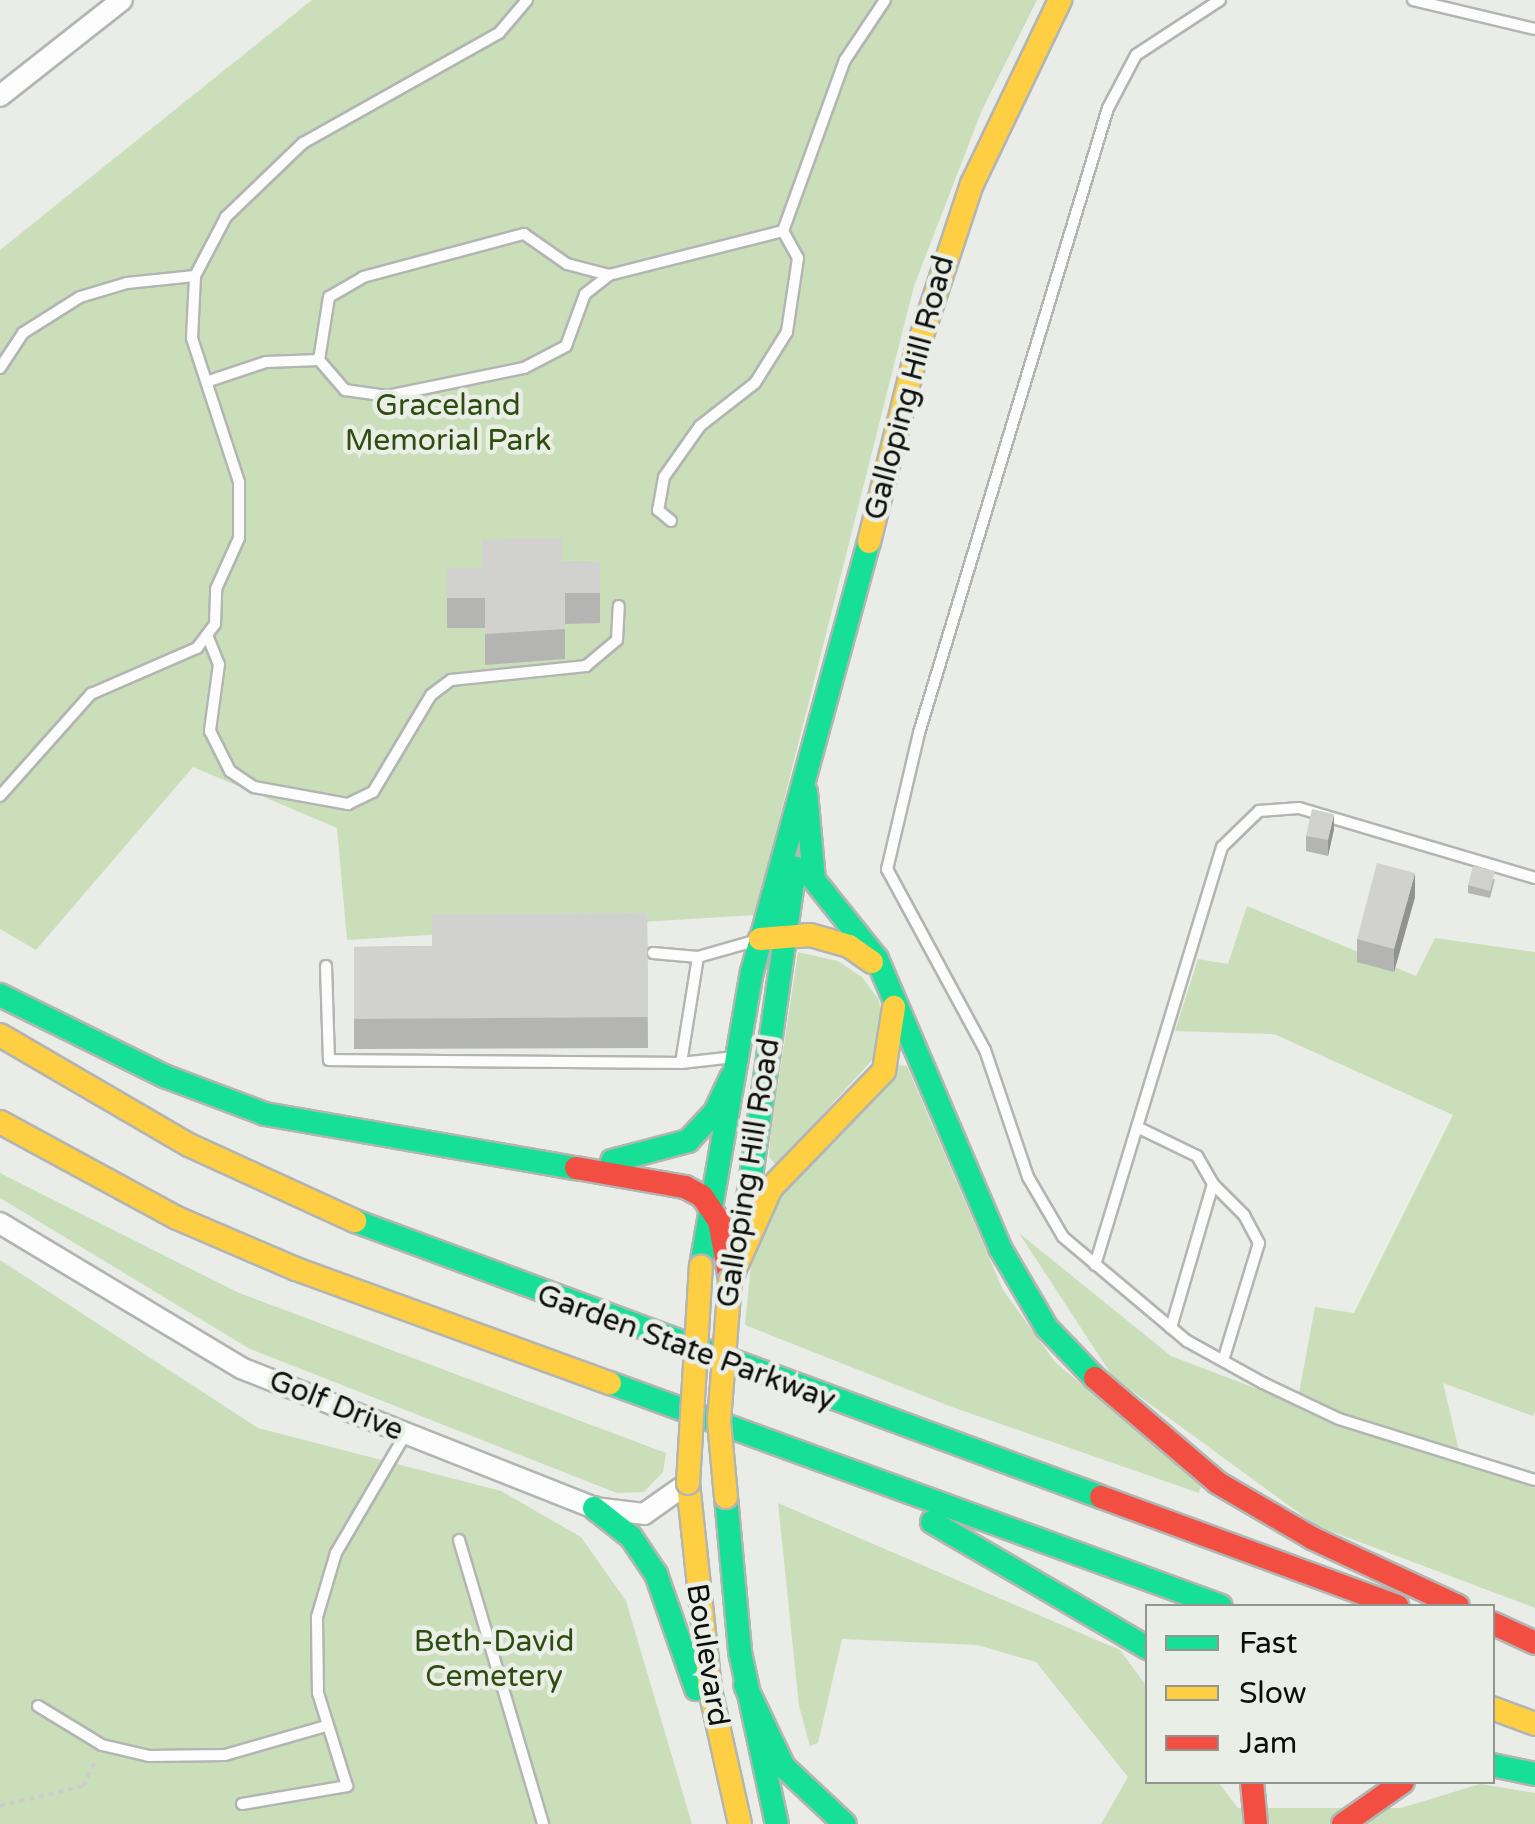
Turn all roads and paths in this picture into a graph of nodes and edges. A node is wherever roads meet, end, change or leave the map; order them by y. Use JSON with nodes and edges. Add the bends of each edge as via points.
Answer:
{"nodes":[{"id":1,"x":122,"y":0,"type":"edge"},
{"id":2,"x":528,"y":0,"type":"edge"},
{"id":3,"x":885,"y":0,"type":"edge"},
{"id":4,"x":1060,"y":0,"type":"edge"},
{"id":5,"x":1220,"y":0,"type":"edge"},
{"id":6,"x":1413,"y":0,"type":"edge"},
{"id":7,"x":1535,"y":29,"type":"edge"},
{"id":8,"x":0,"y":96,"type":"edge"},
{"id":9,"x":784,"y":232,"type":"junction"},
{"id":10,"x":608,"y":275,"type":"junction"},
{"id":11,"x":194,"y":276,"type":"junction"},
{"id":12,"x":319,"y":360,"type":"junction"},
{"id":13,"x":0,"y":368,"type":"edge"},
{"id":14,"x":209,"y":380,"type":"junction"},
{"id":15,"x":671,"y":521,"type":"dead end"},
{"id":16,"x":619,"y":606,"type":"dead end"},
{"id":17,"x":207,"y":635,"type":"junction"},
{"id":18,"x":806,"y":792,"type":"junction"},
{"id":19,"x":0,"y":796,"type":"edge"},
{"id":20,"x":1535,"y":878,"type":"edge"},
{"id":21,"x":786,"y":933,"type":"junction"},
{"id":22,"x":760,"y":940,"type":"junction"},
{"id":23,"x":654,"y":953,"type":"dead end"},
{"id":24,"x":698,"y":957,"type":"junction"},
{"id":25,"x":326,"y":966,"type":"dead end"},
{"id":26,"x":889,"y":985,"type":"junction"},
{"id":27,"x":0,"y":995,"type":"edge"},
{"id":28,"x":0,"y":1035,"type":"edge"},
{"id":29,"x":681,"y":1063,"type":"junction"},
{"id":30,"x":733,"y":1067,"type":"junction"},
{"id":31,"x":0,"y":1122,"type":"edge"},
{"id":32,"x":1137,"y":1127,"type":"junction"},
{"id":33,"x":549,"y":1160,"type":"junction"},
{"id":34,"x":1213,"y":1184,"type":"junction"},
{"id":35,"x":708,"y":1203,"type":"junction"},
{"id":36,"x":0,"y":1222,"type":"edge"},
{"id":37,"x":1094,"y":1265,"type":"junction"},
{"id":38,"x":730,"y":1280,"type":"junction"},
{"id":39,"x":1171,"y":1328,"type":"junction"},
{"id":40,"x":1223,"y":1361,"type":"junction"},
{"id":41,"x":719,"y":1420,"type":"junction"},
{"id":42,"x":406,"y":1433,"type":"junction"},
{"id":43,"x":815,"y":1460,"type":"junction"},
{"id":44,"x":1535,"y":1480,"type":"edge"},
{"id":45,"x":688,"y":1483,"type":"junction"},
{"id":46,"x":726,"y":1497,"type":"joint"},
{"id":47,"x":594,"y":1508,"type":"junction"},
{"id":48,"x":460,"y":1540,"type":"dead end"},
{"id":49,"x":1216,"y":1604,"type":"edge"},
{"id":50,"x":1393,"y":1604,"type":"edge"},
{"id":51,"x":1454,"y":1604,"type":"edge"},
{"id":52,"x":1495,"y":1624,"type":"edge"},
{"id":53,"x":1495,"y":1642,"type":"edge"},
{"id":54,"x":1535,"y":1642,"type":"edge"},
{"id":55,"x":1145,"y":1646,"type":"edge"},
{"id":56,"x":1535,"y":1657,"type":"edge"},
{"id":57,"x":746,"y":1685,"type":"junction"},
{"id":58,"x":38,"y":1706,"type":"dead end"},
{"id":59,"x":1495,"y":1709,"type":"edge"},
{"id":60,"x":1535,"y":1724,"type":"edge"},
{"id":61,"x":326,"y":1726,"type":"junction"},
{"id":62,"x":102,"y":1745,"type":"junction"},
{"id":63,"x":1495,"y":1766,"type":"edge"},
{"id":64,"x":1535,"y":1774,"type":"edge"},
{"id":65,"x":1252,"y":1784,"type":"edge"},
{"id":66,"x":1400,"y":1784,"type":"edge"},
{"id":67,"x":242,"y":1804,"type":"dead end"},
{"id":68,"x":0,"y":1806,"type":"edge"},
{"id":69,"x":737,"y":1814,"type":"edge"},
{"id":70,"x":543,"y":1824,"type":"edge"},
{"id":71,"x":777,"y":1824,"type":"edge"},
{"id":72,"x":845,"y":1824,"type":"edge"},
{"id":73,"x":1256,"y":1824,"type":"edge"},
{"id":74,"x":1342,"y":1824,"type":"edge"}],
"edges":[{"from":1,"to":8,"type":"street"},
{"from":2,"to":11,"type":"lane","via":[[498,33],[302,143],[226,217]]},
{"from":3,"to":9,"type":"lane","via":[[845,60]]},
{"from":4,"to":18,"type":"main road","name":"Galloping Hill Road","via":[[948,242]]},
{"from":5,"to":37,"type":"lane","via":[[1136,55],[1108,108],[919,733],[887,868],[985,1050],[1028,1177],[1063,1237]]},
{"from":6,"to":7,"type":"lane"},
{"from":9,"to":10,"type":"lane"},
{"from":9,"to":15,"type":"lane","via":[[798,258],[787,332],[755,383],[700,426],[664,477],[658,510]]},
{"from":10,"to":12,"type":"lane","via":[[585,294],[566,346],[524,368],[387,396],[345,390]]},
{"from":10,"to":12,"type":"lane","via":[[566,264],[524,234],[363,277],[328,297]]},
{"from":11,"to":13,"type":"lane","via":[[128,282],[80,297],[24,333]]},
{"from":11,"to":14,"type":"lane","via":[[192,338]]},
{"from":12,"to":14,"type":"lane","via":[[266,362]]},
{"from":14,"to":17,"type":"lane","via":[[239,482],[240,538],[216,588],[215,624]]},
{"from":16,"to":17,"type":"lane","via":[[617,640],[586,666],[450,680],[431,695],[373,792],[348,804],[254,788],[230,770],[210,731],[219,664]]},
{"from":17,"to":19,"type":"lane","via":[[197,648],[91,694]]},
{"from":18,"to":21,"type":"main road","name":"Galloping Hill Road"},
{"from":18,"to":22,"type":"main road","name":"Galloping Hill Road"},
{"from":18,"to":26,"type":"main road","via":[[814,880]]},
{"from":20,"to":32,"type":"lane","via":[[1298,808],[1259,811],[1222,846]]},
{"from":21,"to":22,"type":"main road"},
{"from":21,"to":26,"type":"main road","via":[[849,946]]},
{"from":21,"to":38,"type":"main road","name":"Galloping Hill Road","via":[[743,1232]]},
{"from":22,"to":24,"type":"lane"},
{"from":22,"to":30,"type":"main road","name":"Galloping Hill Road"},
{"from":23,"to":24,"type":"lane"},
{"from":24,"to":29,"type":"lane"},
{"from":25,"to":29,"type":"lane","via":[[329,1060]]},
{"from":26,"to":38,"type":"main road","via":[[893,1047],[884,1070],[771,1188]]},
{"from":26,"to":51,"type":"main road","via":[[1000,1248],[1071,1357],[1146,1428],[1218,1483],[1300,1532]]},
{"from":27,"to":33,"type":"main road","via":[[184,1085],[265,1114]]},
{"from":28,"to":50,"type":"main road","name":"Garden State Parkway","via":[[188,1145],[381,1234]]},
{"from":29,"to":30,"type":"lane"},
{"from":30,"to":33,"type":"main road","via":[[707,1124],[677,1148],[624,1160]]},
{"from":30,"to":35,"type":"main road","name":"Galloping Hill Road"},
{"from":31,"to":43,"type":"main road","name":"Garden State Parkway","via":[[139,1198],[283,1264]]},
{"from":32,"to":34,"type":"lane","via":[[1197,1156]]},
{"from":32,"to":37,"type":"lane"},
{"from":33,"to":35,"type":"main road","via":[[676,1184]]},
{"from":34,"to":39,"type":"lane"},
{"from":34,"to":40,"type":"lane","via":[[1260,1243]]},
{"from":35,"to":38,"type":"main road","via":[[719,1221]]},
{"from":35,"to":45,"type":"main road","name":"Galloping Hill Road","bridge":true},
{"from":36,"to":42,"type":"street","name":"Golf Drive","via":[[210,1352]]},
{"from":37,"to":39,"type":"lane"},
{"from":38,"to":41,"type":"main road","name":"Galloping Hill Road","bridge":true},
{"from":39,"to":40,"type":"lane"},
{"from":40,"to":44,"type":"lane","via":[[1339,1419]]},
{"from":41,"to":45,"type":"main road","bridge":true},
{"from":41,"to":46,"type":"main road","name":"Galloping Hill Road","bridge":true},
{"from":42,"to":47,"type":"street","name":"Golf Drive"},
{"from":42,"to":61,"type":"lane","via":[[324,1584],[314,1644]]},
{"from":43,"to":49,"type":"main road","name":"Garden State Parkway"},
{"from":43,"to":55,"type":"main road"},
{"from":45,"to":47,"type":"street","name":"Golf Drive","via":[[644,1514]]},
{"from":45,"to":69,"type":"main road","name":"Boulevard","via":[[704,1652]]},
{"from":46,"to":57,"type":"main road","name":"Boulevard"},
{"from":47,"to":69,"type":"main road","via":[[631,1537],[656,1574]]},
{"from":48,"to":70,"type":"lane"},
{"from":52,"to":54,"type":"main road"},
{"from":53,"to":56,"type":"main road"},
{"from":57,"to":71,"type":"main road","name":"Boulevard"},
{"from":57,"to":72,"type":"main road","via":[[784,1768]]},
{"from":58,"to":62,"type":"lane"},
{"from":59,"to":60,"type":"main road"},
{"from":61,"to":62,"type":"lane","via":[[211,1756],[149,1756]]},
{"from":61,"to":67,"type":"lane","via":[[348,1786]]},
{"from":62,"to":68,"type":"path","via":[[83,1786]]},
{"from":63,"to":64,"type":"main road"},
{"from":65,"to":73,"type":"main road"},
{"from":66,"to":74,"type":"main road"}]}
